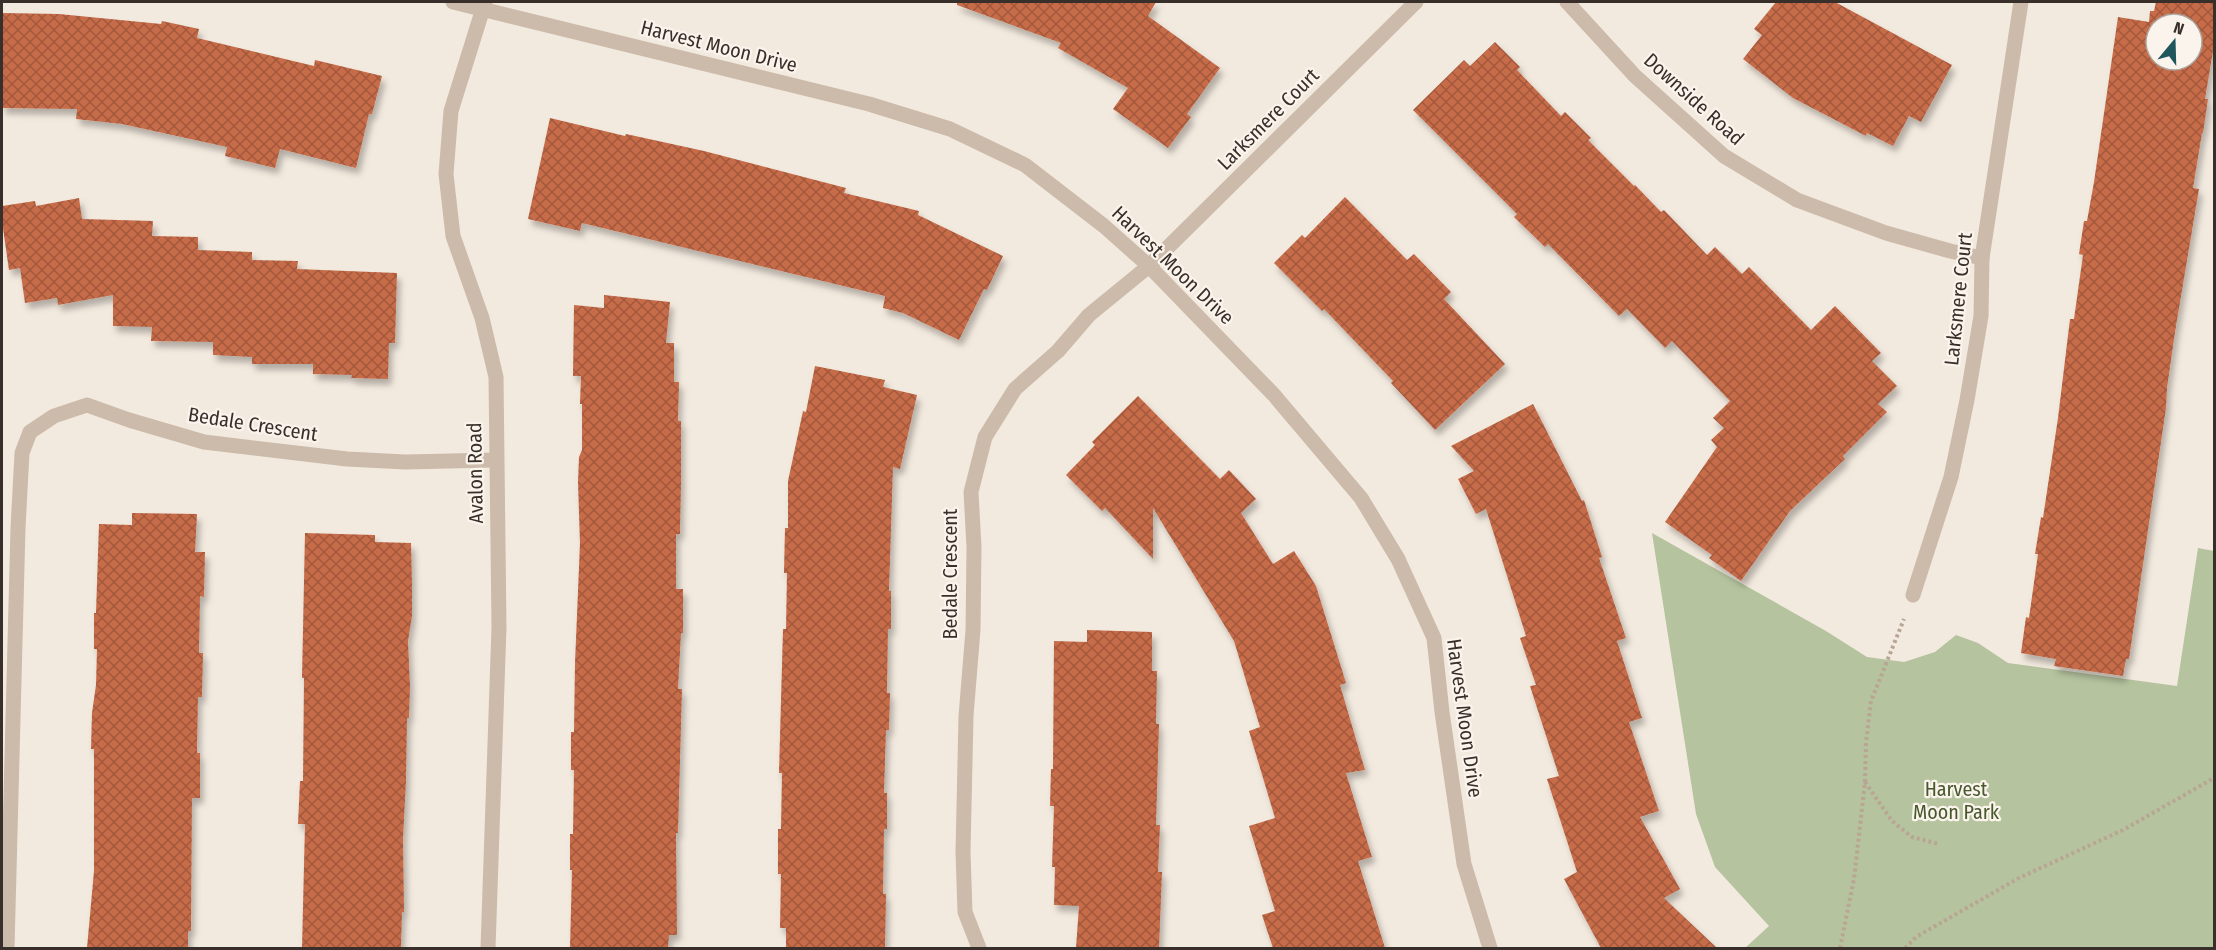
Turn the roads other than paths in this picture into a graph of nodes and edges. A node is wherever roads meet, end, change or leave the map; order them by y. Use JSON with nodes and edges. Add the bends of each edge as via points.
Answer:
{"nodes":[{"id":1,"x":453,"y":2,"type":"edge"},
{"id":2,"x":1416,"y":2,"type":"edge"},
{"id":3,"x":1567,"y":2,"type":"edge"},
{"id":4,"x":2021,"y":2,"type":"edge"},
{"id":5,"x":483,"y":5,"type":"edge"},
{"id":6,"x":1982,"y":258,"type":"junction"},
{"id":7,"x":1149,"y":266,"type":"junction"},
{"id":8,"x":495,"y":460,"type":"junction"},
{"id":9,"x":1913,"y":595,"type":"road end"},
{"id":10,"x":7,"y":948,"type":"edge"},
{"id":11,"x":488,"y":948,"type":"edge"},
{"id":12,"x":979,"y":948,"type":"edge"},
{"id":13,"x":1490,"y":948,"type":"edge"}],
"edges":[{"from":1,"to":5,"type":"street","name":"Harvest Moon Drive"},
{"from":2,"to":7,"type":"street","name":"Larksmere Court"},
{"from":3,"to":6,"type":"street","name":"Downside Road","via":[[1635,76],[1724,156],[1797,201],[1886,233]]},
{"from":4,"to":6,"type":"street","name":"Larksmere Court"},
{"from":5,"to":7,"type":"street","name":"Harvest Moon Drive","via":[[869,104],[950,129],[1025,165]]},
{"from":5,"to":8,"type":"street","name":"Avalon Road","via":[[451,111],[446,174],[453,236],[482,318],[496,377]]},
{"from":6,"to":9,"type":"street","name":"Larksmere Court","via":[[1981,316],[1967,400],[1951,477]]},
{"from":7,"to":12,"type":"street","name":"Bedale Crescent","via":[[1089,315],[1058,351],[1015,389],[985,437],[971,492],[974,630],[966,716],[963,852],[965,912]]},
{"from":7,"to":13,"type":"street","name":"Harvest Moon Drive","via":[[1288,412],[1360,498],[1398,559],[1434,638],[1464,864]]},
{"from":8,"to":10,"type":"street","name":"Bedale Crescent","via":[[347,459],[204,442],[87,405],[54,416],[30,432],[22,453],[18,528]]},
{"from":8,"to":11,"type":"street","name":"Avalon Road","via":[[499,627]]}]}
